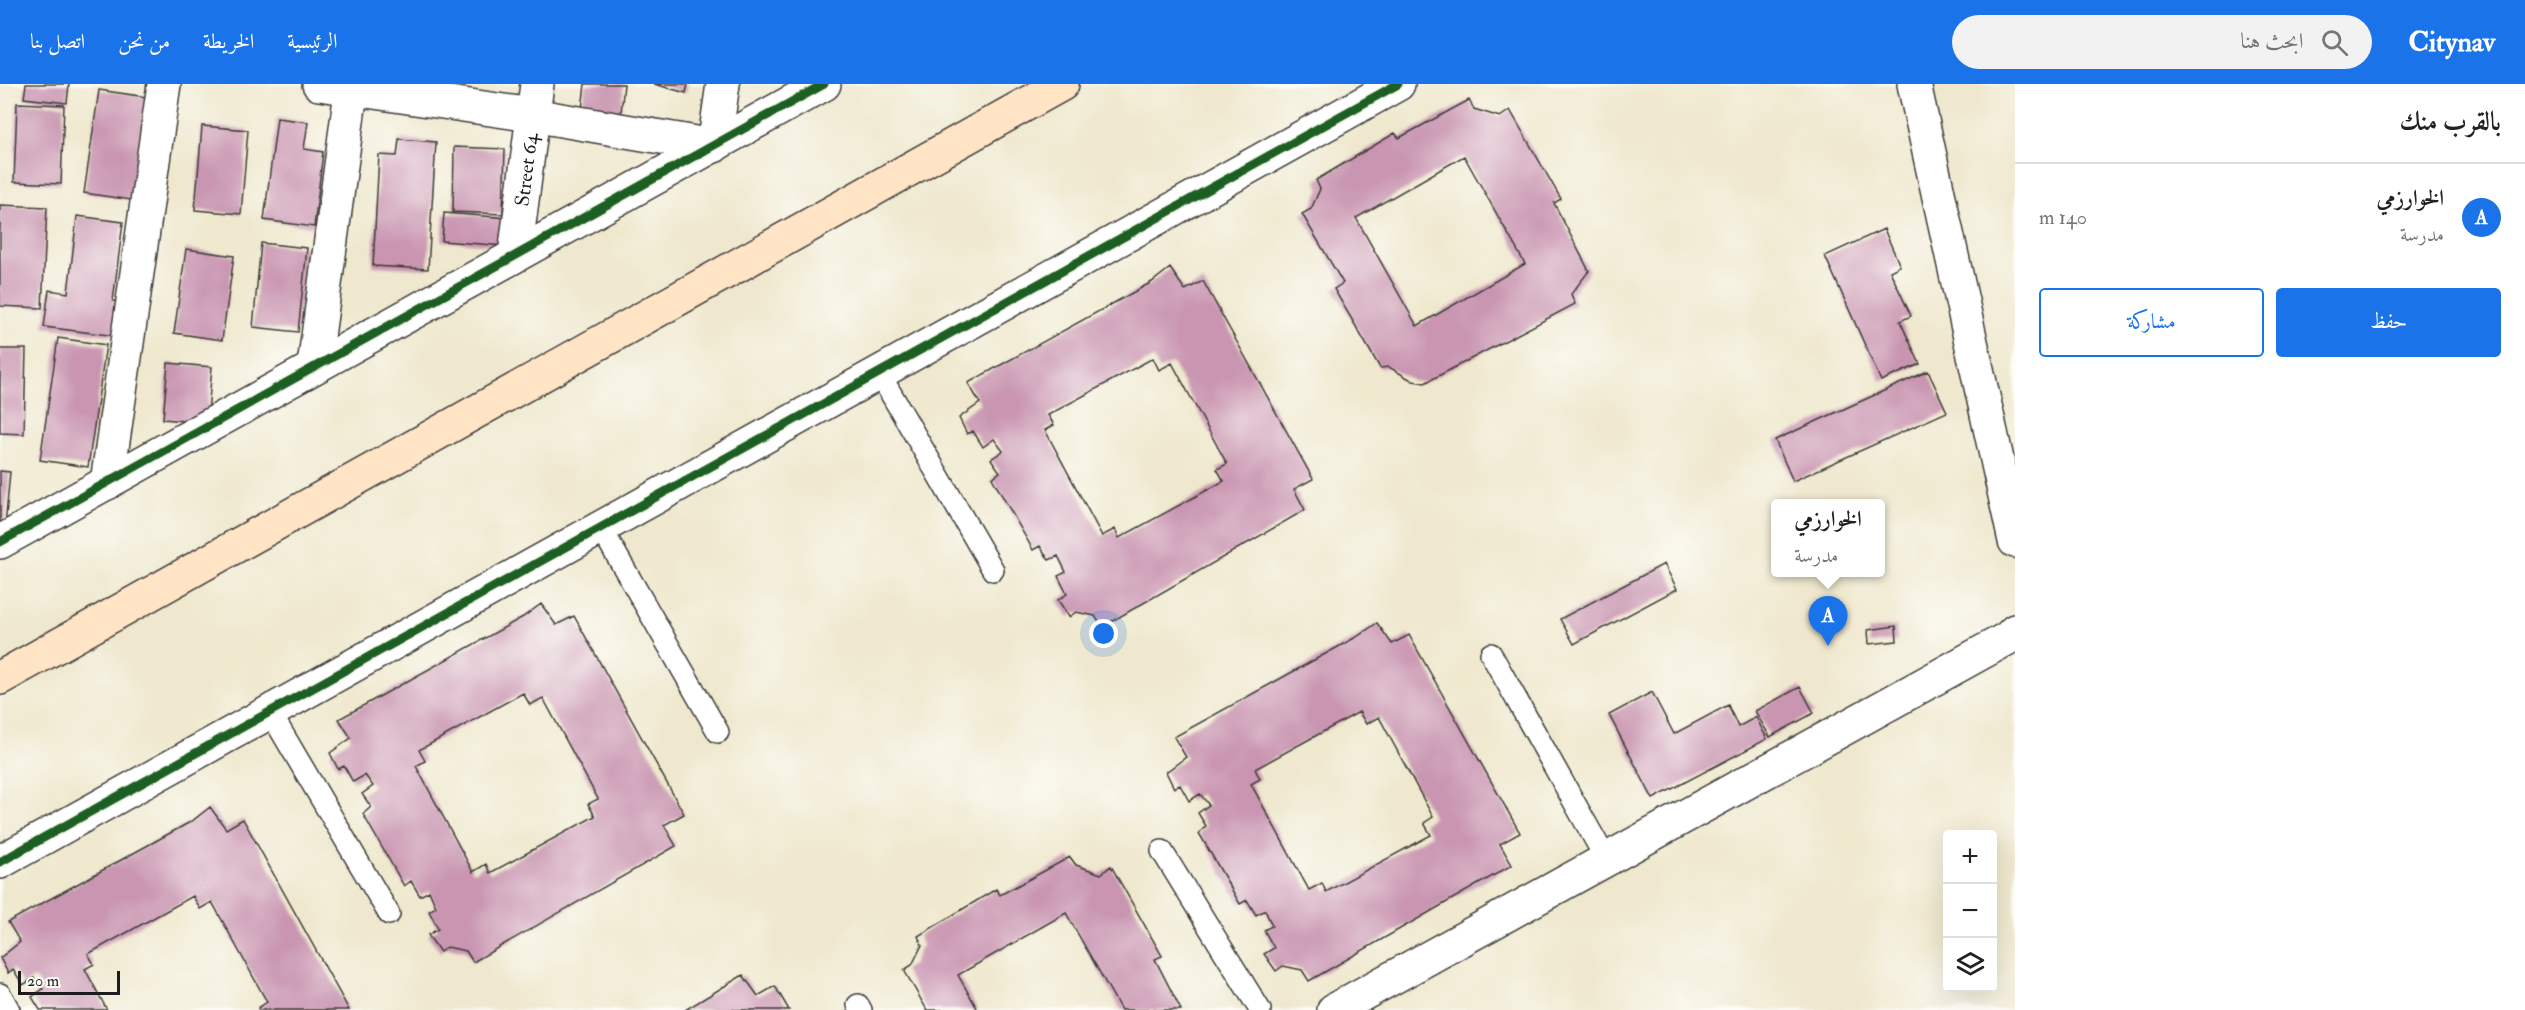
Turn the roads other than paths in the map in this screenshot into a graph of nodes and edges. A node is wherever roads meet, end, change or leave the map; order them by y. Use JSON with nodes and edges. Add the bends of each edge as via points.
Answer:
{"nodes":[{"id":1,"x":164,"y":84,"type":"edge"},
{"id":2,"x":319,"y":84,"type":"edge"},
{"id":3,"x":723,"y":84,"type":"edge"},
{"id":4,"x":824,"y":84,"type":"edge"},
{"id":5,"x":1062,"y":84,"type":"edge"},
{"id":6,"x":1398,"y":84,"type":"edge"},
{"id":7,"x":1914,"y":84,"type":"edge"},
{"id":8,"x":352,"y":87,"type":"edge"},
{"id":9,"x":535,"y":99,"type":"edge"},
{"id":10,"x":714,"y":146,"type":"junction"},
{"id":11,"x":515,"y":255,"type":"junction"},
{"id":12,"x":314,"y":366,"type":"junction"},
{"id":13,"x":879,"y":373,"type":"junction"},
{"id":14,"x":107,"y":483,"type":"junction"},
{"id":15,"x":601,"y":528,"type":"junction"},
{"id":16,"x":2015,"y":541,"type":"edge"},
{"id":17,"x":0,"y":542,"type":"edge"},
{"id":18,"x":993,"y":570,"type":"dead end"},
{"id":19,"x":2015,"y":631,"type":"edge"},
{"id":20,"x":1491,"y":654,"type":"dead end"},
{"id":21,"x":0,"y":678,"type":"edge"},
{"id":22,"x":270,"y":712,"type":"junction"},
{"id":23,"x":718,"y":732,"type":"dead end"},
{"id":24,"x":1162,"y":850,"type":"dead end"},
{"id":25,"x":1606,"y":859,"type":"junction"},
{"id":26,"x":0,"y":862,"type":"edge"},
{"id":27,"x":388,"y":914,"type":"dead end"},
{"id":28,"x":0,"y":994,"type":"edge"},
{"id":29,"x":9,"y":1010,"type":"edge"},
{"id":30,"x":1260,"y":1010,"type":"edge"},
{"id":31,"x":1334,"y":1010,"type":"edge"}],
"edges":[{"from":1,"to":14,"type":"street"},
{"from":2,"to":8,"type":"street"},
{"from":3,"to":10,"type":"street"},
{"from":4,"to":10,"type":"street"},
{"from":5,"to":21,"type":"main road"},
{"from":6,"to":13,"type":"street"},
{"from":7,"to":16,"type":"street"},
{"from":8,"to":9,"type":"street"},
{"from":8,"to":12,"type":"street"},
{"from":9,"to":10,"type":"street"},
{"from":9,"to":11,"type":"street","name":"Street 64"},
{"from":10,"to":11,"type":"street"},
{"from":11,"to":12,"type":"street"},
{"from":12,"to":14,"type":"street"},
{"from":13,"to":15,"type":"street"},
{"from":13,"to":18,"type":"lane"},
{"from":14,"to":17,"type":"street"},
{"from":15,"to":22,"type":"street"},
{"from":15,"to":23,"type":"lane"},
{"from":19,"to":25,"type":"street"},
{"from":20,"to":25,"type":"lane"},
{"from":22,"to":26,"type":"street"},
{"from":22,"to":27,"type":"lane"},
{"from":24,"to":30,"type":"lane"},
{"from":25,"to":31,"type":"street"},
{"from":28,"to":29,"type":"lane"}]}
